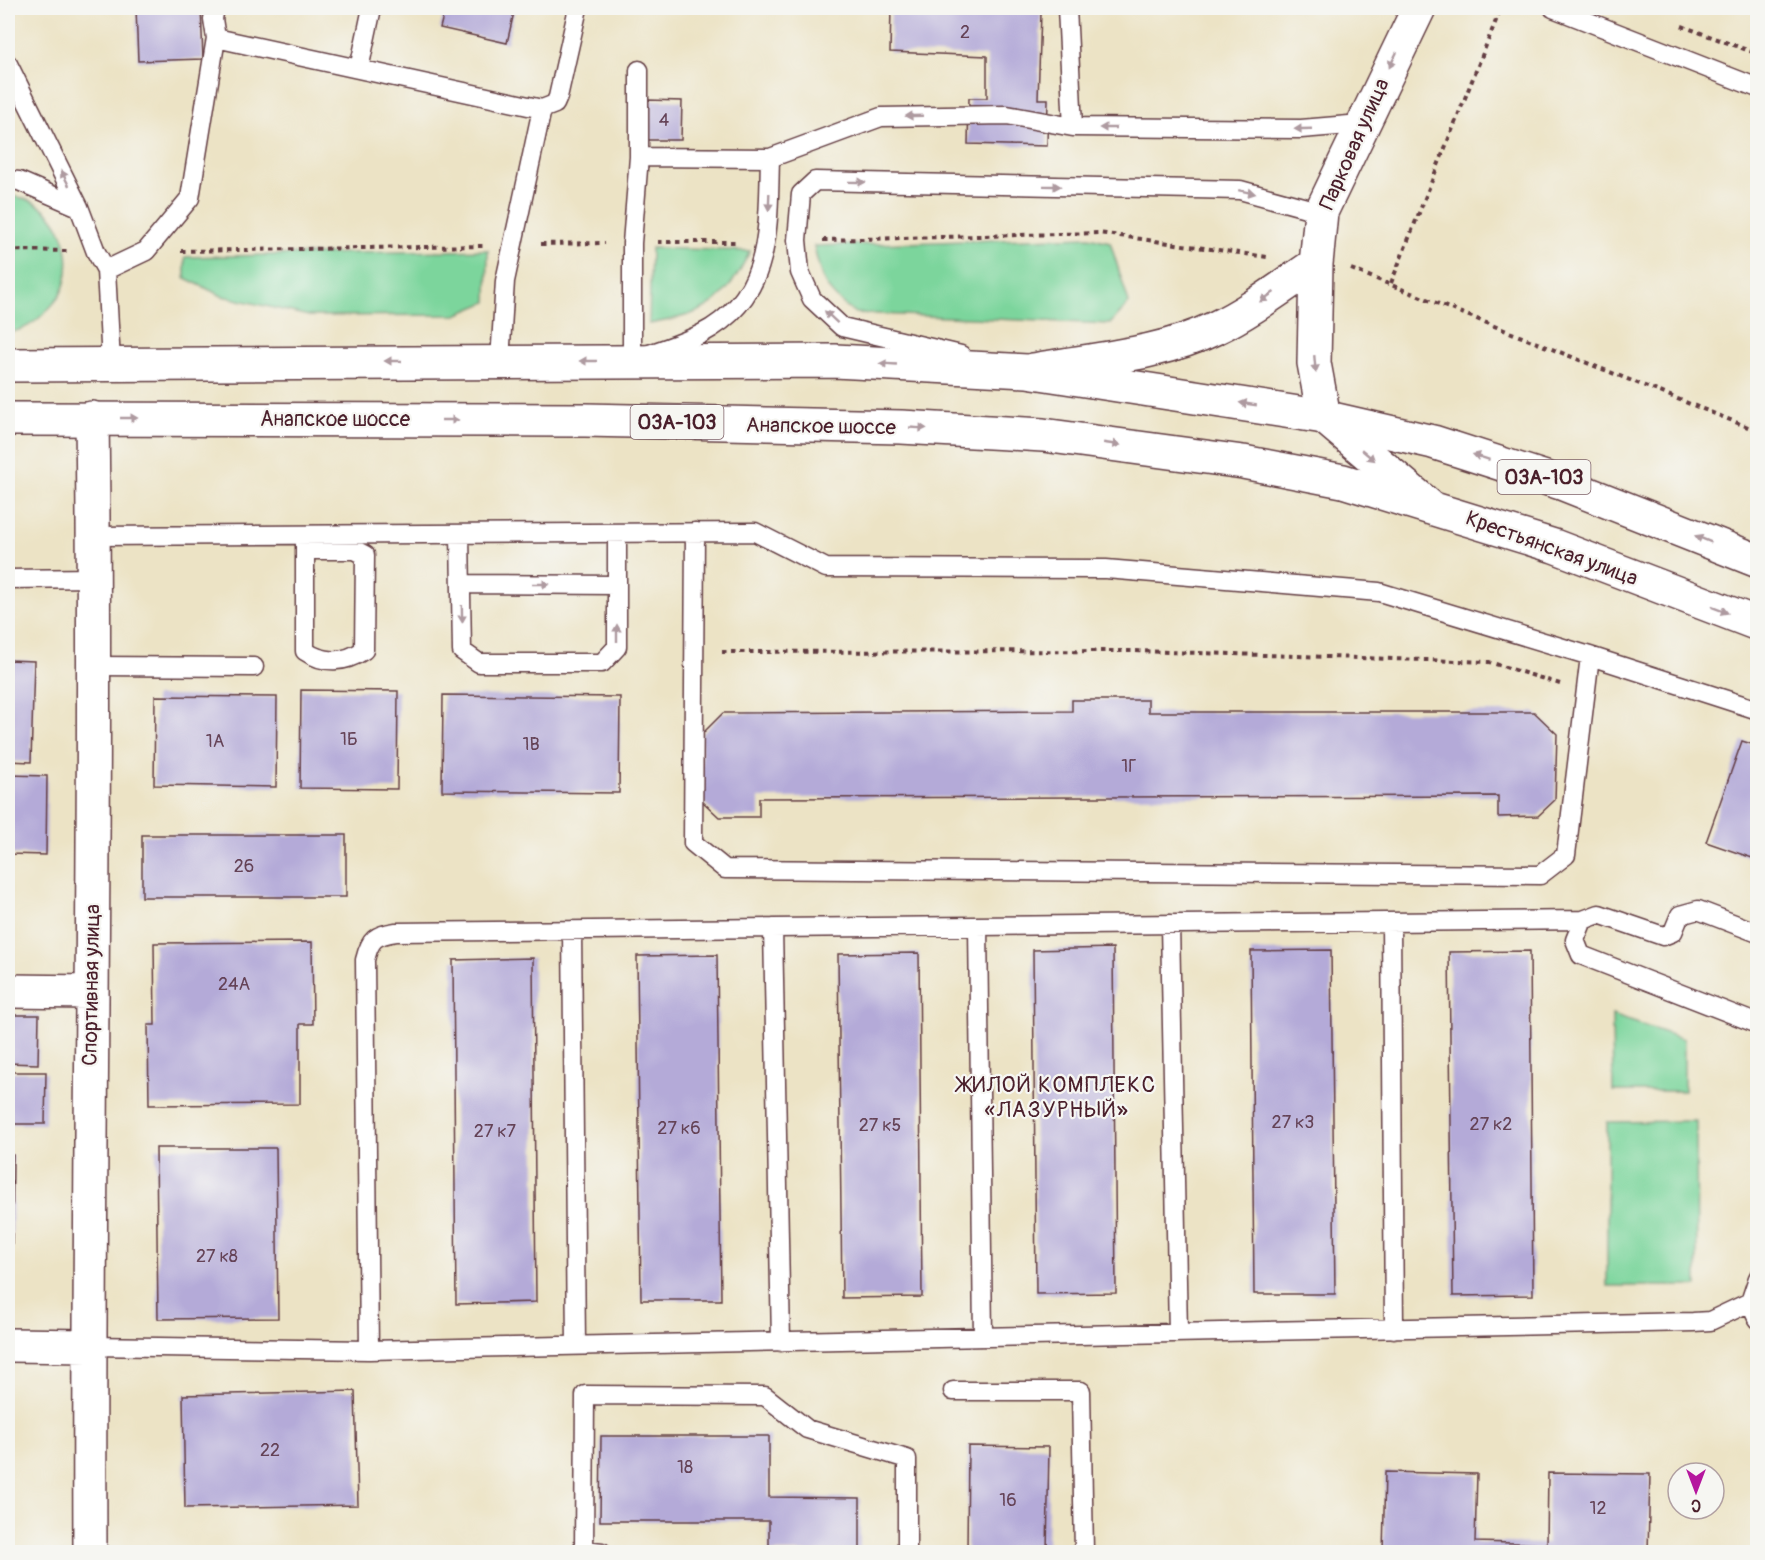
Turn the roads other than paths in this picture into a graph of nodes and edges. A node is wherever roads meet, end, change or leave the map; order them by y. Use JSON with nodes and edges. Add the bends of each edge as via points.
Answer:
{"nodes":[{"id":1,"x":215,"y":8,"type":"edge"},
{"id":2,"x":372,"y":8,"type":"edge"},
{"id":3,"x":578,"y":8,"type":"edge"},
{"id":4,"x":1067,"y":8,"type":"edge"},
{"id":5,"x":1419,"y":8,"type":"edge"},
{"id":6,"x":1553,"y":8,"type":"edge"},
{"id":7,"x":216,"y":38,"type":"junction"},
{"id":8,"x":8,"y":64,"type":"edge"},
{"id":9,"x":359,"y":69,"type":"junction"},
{"id":10,"x":639,"y":70,"type":"dead end"},
{"id":11,"x":1758,"y":88,"type":"edge"},
{"id":12,"x":542,"y":109,"type":"junction"},
{"id":13,"x":1361,"y":124,"type":"junction"},
{"id":14,"x":1073,"y":127,"type":"junction"},
{"id":15,"x":639,"y":156,"type":"junction"},
{"id":16,"x":770,"y":158,"type":"junction"},
{"id":17,"x":8,"y":180,"type":"edge"},
{"id":18,"x":80,"y":207,"type":"junction"},
{"id":19,"x":1322,"y":212,"type":"junction"},
{"id":20,"x":1316,"y":264,"type":"junction"},
{"id":21,"x":105,"y":270,"type":"junction"},
{"id":22,"x":632,"y":360,"type":"junction"},
{"id":23,"x":500,"y":361,"type":"junction"},
{"id":24,"x":111,"y":363,"type":"junction"},
{"id":25,"x":8,"y":365,"type":"edge"},
{"id":26,"x":1027,"y":371,"type":"junction"},
{"id":27,"x":1323,"y":417,"type":"junction"},
{"id":28,"x":92,"y":418,"type":"junction"},
{"id":29,"x":8,"y":419,"type":"edge"},
{"id":30,"x":1343,"y":481,"type":"joint"},
{"id":31,"x":1428,"y":505,"type":"junction"},
{"id":32,"x":695,"y":532,"type":"junction"},
{"id":33,"x":617,"y":533,"type":"junction"},
{"id":34,"x":460,"y":534,"type":"junction"},
{"id":35,"x":93,"y":536,"type":"junction"},
{"id":36,"x":305,"y":543,"type":"junction"},
{"id":37,"x":1758,"y":561,"type":"edge"},
{"id":38,"x":94,"y":578,"type":"junction"},
{"id":39,"x":8,"y":579,"type":"edge"},
{"id":40,"x":461,"y":584,"type":"junction"},
{"id":41,"x":617,"y":585,"type":"junction"},
{"id":42,"x":1758,"y":624,"type":"edge"},
{"id":43,"x":1590,"y":656,"type":"junction"},
{"id":44,"x":95,"y":666,"type":"junction"},
{"id":45,"x":254,"y":667,"type":"dead end"},
{"id":46,"x":1758,"y":710,"type":"edge"},
{"id":47,"x":1583,"y":920,"type":"junction"},
{"id":48,"x":1391,"y":922,"type":"junction"},
{"id":49,"x":1170,"y":924,"type":"junction"},
{"id":50,"x":978,"y":926,"type":"junction"},
{"id":51,"x":773,"y":928,"type":"junction"},
{"id":52,"x":572,"y":930,"type":"junction"},
{"id":53,"x":1758,"y":933,"type":"edge"},
{"id":54,"x":8,"y":991,"type":"edge"},
{"id":55,"x":91,"y":992,"type":"junction"},
{"id":56,"x":1758,"y":1024,"type":"edge"},
{"id":57,"x":1758,"y":1278,"type":"edge"},
{"id":58,"x":1754,"y":1310,"type":"edge"},
{"id":59,"x":1394,"y":1329,"type":"junction"},
{"id":60,"x":1178,"y":1333,"type":"junction"},
{"id":61,"x":983,"y":1337,"type":"junction"},
{"id":62,"x":781,"y":1341,"type":"junction"},
{"id":63,"x":8,"y":1345,"type":"edge"},
{"id":64,"x":89,"y":1346,"type":"junction"},
{"id":65,"x":576,"y":1346,"type":"junction"},
{"id":66,"x":369,"y":1350,"type":"junction"},
{"id":67,"x":953,"y":1391,"type":"dead end"},
{"id":68,"x":90,"y":1552,"type":"edge"},
{"id":69,"x":602,"y":1552,"type":"edge"},
{"id":70,"x":907,"y":1552,"type":"edge"},
{"id":71,"x":1084,"y":1552,"type":"edge"}],
"edges":[{"from":1,"to":7,"type":"lane"},
{"from":2,"to":9,"type":"lane"},
{"from":3,"to":12,"type":"lane","via":[[558,97],[555,104]]},
{"from":4,"to":14,"type":"lane"},
{"from":5,"to":13,"type":"main road","name":"Парковая улица","one_way":true},
{"from":6,"to":11,"type":"lane"},
{"from":7,"to":9,"type":"lane"},
{"from":7,"to":21,"type":"lane","via":[[190,198],[147,251]]},
{"from":18,"to":8,"type":"lane","one_way":true},
{"from":9,"to":12,"type":"lane"},
{"from":10,"to":15,"type":"lane"},
{"from":12,"to":23,"type":"lane","via":[[505,281]]},
{"from":13,"to":14,"type":"lane","one_way":true,"via":[[1301,129]]},
{"from":13,"to":19,"type":"main road","name":"Парковая улица"},
{"from":14,"to":16,"type":"lane","one_way":true,"via":[[1007,115],[881,117]]},
{"from":15,"to":16,"type":"lane"},
{"from":15,"to":22,"type":"lane","via":[[632,243]]},
{"from":16,"to":22,"type":"lane","one_way":true,"via":[[767,242],[758,276],[736,309],[702,334]]},
{"from":17,"to":18,"type":"lane"},
{"from":18,"to":21,"type":"lane"},
{"from":19,"to":20,"type":"main road","name":"Парковая улица"},
{"from":26,"to":19,"type":"lane","one_way":true,"via":[[842,327],[812,299],[800,272],[797,240],[801,194],[815,181],[1240,190]]},
{"from":20,"to":26,"type":"main road","one_way":true,"via":[[1250,309],[1214,328],[1168,345]]},
{"from":20,"to":27,"type":"main road","name":"Парковая улица","one_way":true,"via":[[1314,363]]},
{"from":21,"to":24,"type":"lane"},
{"from":22,"to":23,"type":"main road","number":"03А-103","one_way":true},
{"from":26,"to":22,"type":"main road","number":"03А-103","one_way":true,"via":[[835,362]]},
{"from":23,"to":24,"type":"main road","number":"03А-103","one_way":true},
{"from":24,"to":25,"type":"main road","number":"03А-103"},
{"from":27,"to":26,"type":"main road","number":"03А-103","one_way":true},
{"from":27,"to":31,"type":"main road","one_way":true},
{"from":37,"to":27,"type":"main road","number":"03А-103","one_way":true,"via":[[1561,483],[1433,442]]},
{"from":28,"to":29,"type":"main road","name":"Анапское шоссе","number":"03А-103"},
{"from":28,"to":30,"type":"main road","name":"Анапское шоссе","number":"03А-103","one_way":true,"via":[[585,420],[901,427],[1043,435],[1243,462]]},
{"from":28,"to":35,"type":"main road","name":"Спортивная улица"},
{"from":30,"to":31,"type":"main road","name":"Крестьянская улица","number":"03А-103"},
{"from":31,"to":42,"type":"main road","name":"Крестьянская улица","number":"03А-103","one_way":true,"via":[[1554,546]]},
{"from":32,"to":33,"type":"lane"},
{"from":32,"to":43,"type":"lane","via":[[755,532],[826,568],[1106,569],[1379,592]]},
{"from":32,"to":43,"type":"lane","via":[[693,843],[726,869],[1540,874],[1566,855]]},
{"from":33,"to":34,"type":"lane"},
{"from":33,"to":41,"type":"lane"},
{"from":34,"to":36,"type":"lane"},
{"from":34,"to":40,"type":"lane"},
{"from":35,"to":36,"type":"lane"},
{"from":35,"to":38,"type":"main road","name":"Спортивная улица"},
{"from":36,"to":36,"type":"lane","via":[[305,651],[318,660],[350,660],[364,650],[365,555]]},
{"from":38,"to":39,"type":"lane"},
{"from":38,"to":44,"type":"main road","name":"Спортивная улица"},
{"from":40,"to":41,"type":"lane","one_way":true},
{"from":40,"to":41,"type":"lane","one_way":true,"via":[[462,651],[479,663],[602,663],[617,647]]},
{"from":43,"to":46,"type":"lane"},
{"from":44,"to":45,"type":"lane"},
{"from":44,"to":55,"type":"main road","name":"Спортивная улица"},
{"from":47,"to":48,"type":"lane"},
{"from":47,"to":53,"type":"lane","via":[[1599,914],[1663,936],[1673,932],[1680,915],[1698,910]]},
{"from":47,"to":56,"type":"lane","via":[[1575,940],[1581,956]]},
{"from":48,"to":49,"type":"lane"},
{"from":48,"to":59,"type":"lane"},
{"from":49,"to":50,"type":"lane"},
{"from":49,"to":60,"type":"lane"},
{"from":50,"to":51,"type":"lane"},
{"from":50,"to":61,"type":"lane"},
{"from":51,"to":52,"type":"lane"},
{"from":51,"to":62,"type":"lane"},
{"from":52,"to":65,"type":"lane"},
{"from":52,"to":66,"type":"lane","via":[[396,932],[382,934],[369,944],[365,972]]},
{"from":54,"to":55,"type":"main road"},
{"from":55,"to":64,"type":"main road","name":"Спортивная улица"},
{"from":57,"to":58,"type":"lane"},
{"from":58,"to":59,"type":"lane","via":[[1693,1322]]},
{"from":59,"to":60,"type":"lane"},
{"from":60,"to":61,"type":"lane"},
{"from":61,"to":62,"type":"lane"},
{"from":62,"to":65,"type":"lane"},
{"from":63,"to":64,"type":"main road"},
{"from":64,"to":66,"type":"lane"},
{"from":64,"to":68,"type":"main road","name":"Спортивная улица"},
{"from":65,"to":66,"type":"lane"},
{"from":67,"to":71,"type":"lane","via":[[1081,1391]]},
{"from":69,"to":70,"type":"lane","via":[[584,1550],[585,1395],[765,1396],[807,1430],[907,1459]]}]}
